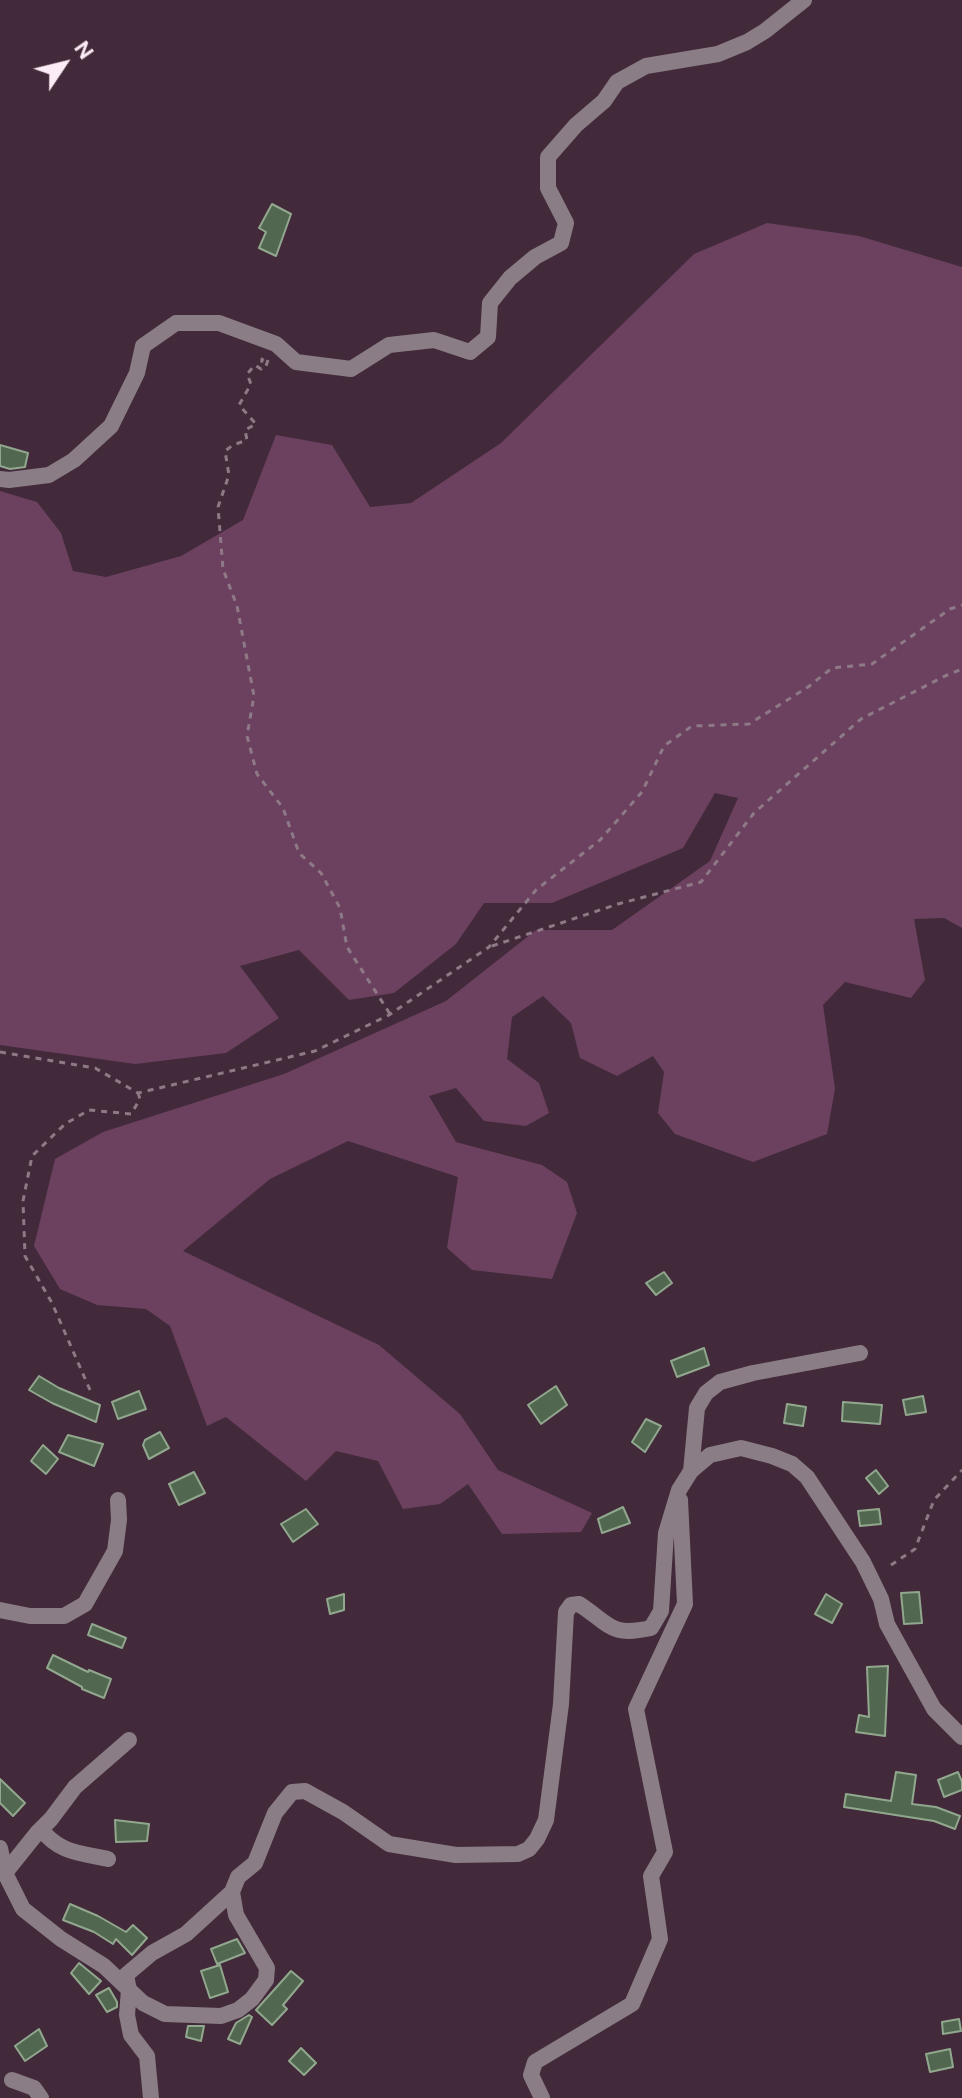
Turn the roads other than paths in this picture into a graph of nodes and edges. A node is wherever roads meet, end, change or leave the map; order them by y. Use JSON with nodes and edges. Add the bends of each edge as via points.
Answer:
{"nodes":[{"id":1,"x":804,"y":0,"type":"edge"},
{"id":2,"x":0,"y":479,"type":"edge"},
{"id":3,"x":860,"y":1353,"type":"dead end"},
{"id":4,"x":691,"y":1471,"type":"junction"},
{"id":5,"x":679,"y":1490,"type":"junction"},
{"id":6,"x":118,"y":1500,"type":"dead end"},
{"id":7,"x":0,"y":1610,"type":"edge"},
{"id":8,"x":962,"y":1737,"type":"edge"},
{"id":9,"x":129,"y":1740,"type":"dead end"},
{"id":10,"x":41,"y":1829,"type":"junction"},
{"id":11,"x":0,"y":1848,"type":"edge"},
{"id":12,"x":108,"y":1859,"type":"dead end"},
{"id":13,"x":5,"y":1873,"type":"junction"},
{"id":14,"x":232,"y":1892,"type":"junction"},
{"id":15,"x":129,"y":1990,"type":"junction"},
{"id":16,"x":12,"y":2080,"type":"dead end"},
{"id":17,"x":41,"y":2098,"type":"edge"},
{"id":18,"x":151,"y":2098,"type":"edge"},
{"id":19,"x":542,"y":2098,"type":"edge"}],
"edges":[{"from":1,"to":2,"type":"street","via":[[747,42],[718,54],[646,66],[617,82],[576,125],[548,157],[548,188],[566,223],[561,243],[510,278],[490,303],[488,337],[470,352],[434,340],[389,345],[351,369],[296,362],[276,344],[219,323],[176,323],[143,346],[137,373],[111,426],[74,460],[49,475]]},
{"from":3,"to":4,"type":"street","via":[[720,1382],[697,1408]]},
{"from":4,"to":5,"type":"street"},
{"from":4,"to":8,"type":"street","via":[[710,1455],[741,1448],[792,1464],[807,1477],[863,1562],[887,1624],[934,1709]]},
{"from":5,"to":14,"type":"street","via":[[666,1533],[661,1611],[651,1628],[613,1630],[579,1604],[566,1612],[546,1820],[529,1849],[518,1854],[456,1855],[389,1844],[305,1791],[292,1792],[275,1813],[255,1863],[238,1877]]},
{"from":5,"to":19,"type":"street","via":[[685,1604],[636,1709],[665,1852],[651,1876],[660,1939],[632,2004],[535,2062],[531,2075]]},
{"from":6,"to":7,"type":"street","via":[[115,1551],[85,1604],[64,1616]]},
{"from":9,"to":10,"type":"street","via":[[75,1787]]},
{"from":10,"to":12,"type":"street","via":[[65,1850]]},
{"from":10,"to":13,"type":"street"},
{"from":11,"to":13,"type":"street"},
{"from":13,"to":15,"type":"street","via":[[23,1909]]},
{"from":14,"to":15,"type":"street","via":[[186,1934],[126,1975]]},
{"from":14,"to":15,"type":"street","via":[[236,1915],[267,1968],[266,1980],[252,1999],[221,2016],[165,2014]]},
{"from":15,"to":18,"type":"street","via":[[131,2035],[147,2056]]},
{"from":16,"to":17,"type":"street","via":[[34,2088]]}]}
